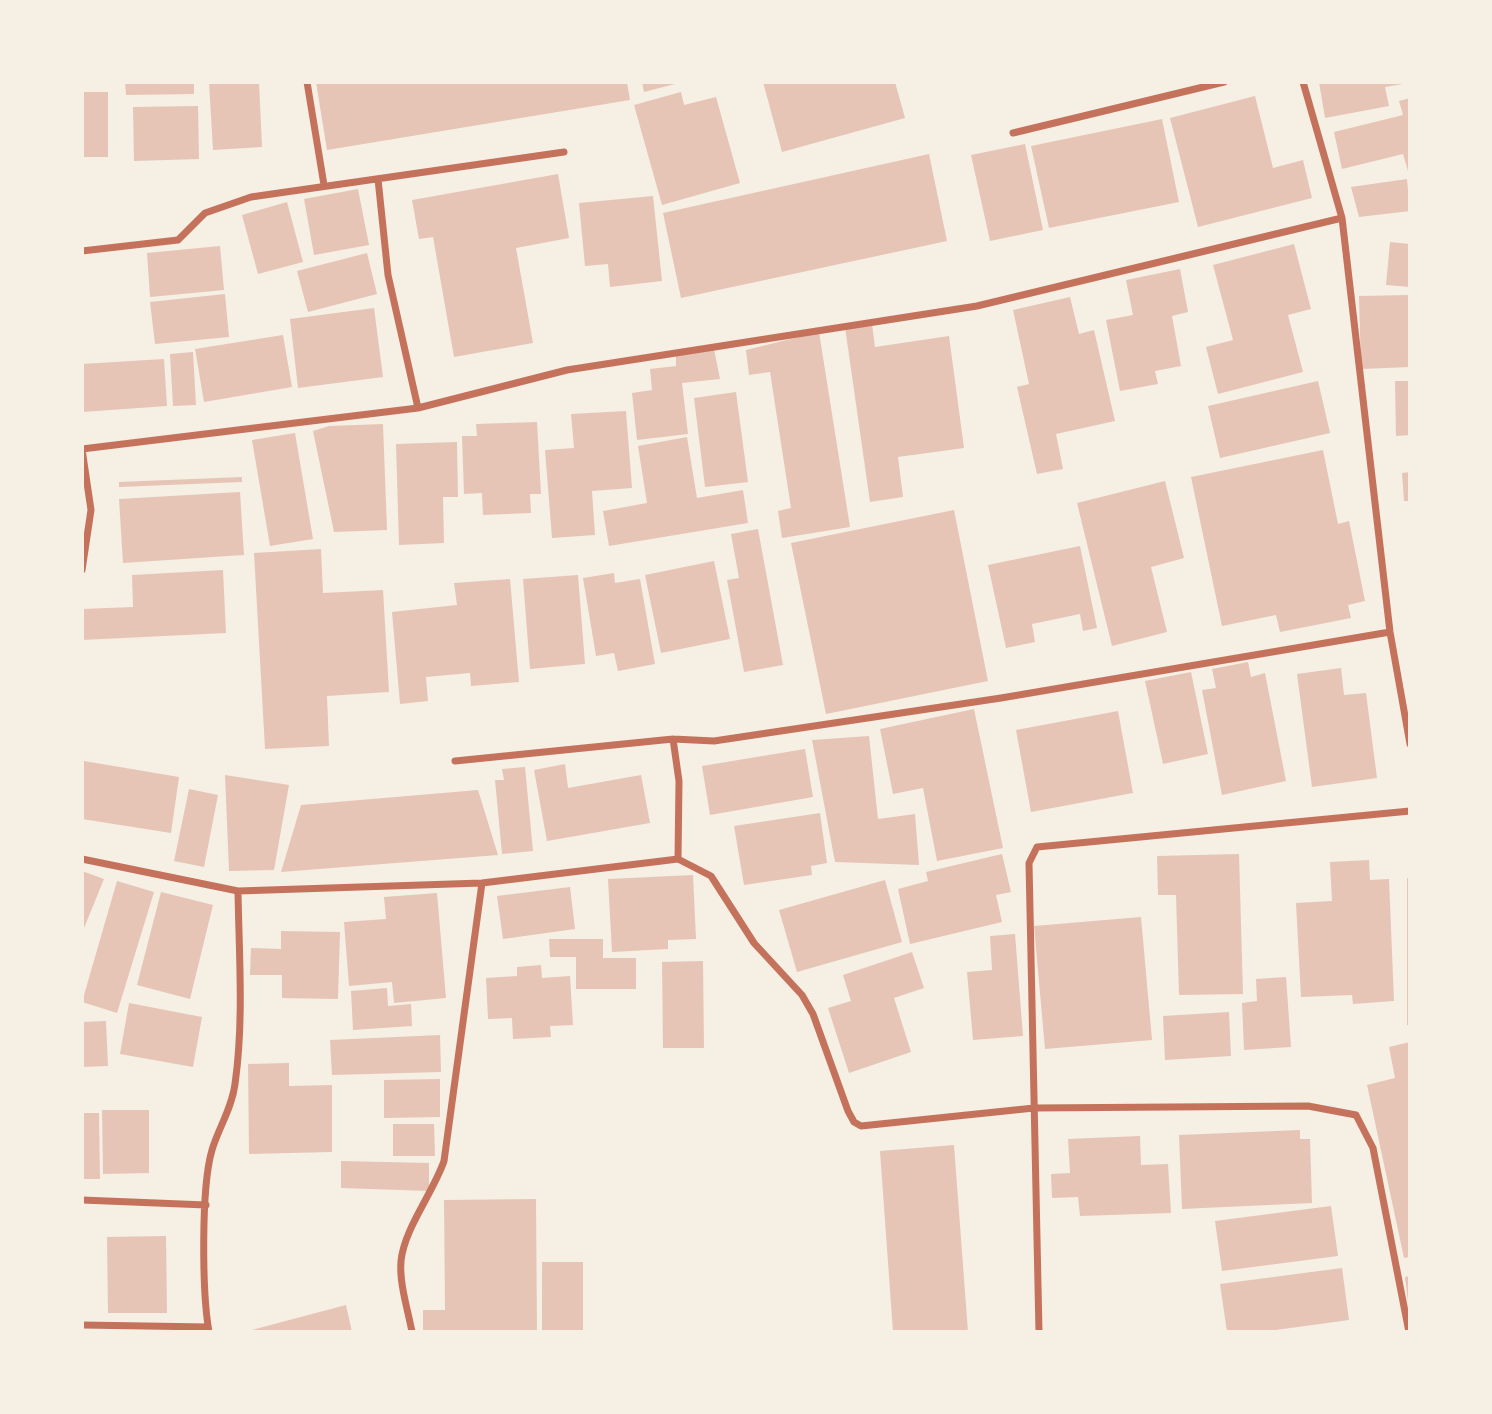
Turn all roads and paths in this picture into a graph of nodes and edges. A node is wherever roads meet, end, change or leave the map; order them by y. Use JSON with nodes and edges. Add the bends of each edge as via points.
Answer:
{"nodes":[{"id":1,"x":307,"y":82,"type":"edge"},
{"id":2,"x":1224,"y":82,"type":"edge"},
{"id":3,"x":1303,"y":82,"type":"edge"},
{"id":4,"x":1013,"y":133,"type":"dead end"},
{"id":5,"x":564,"y":152,"type":"dead end"},
{"id":6,"x":377,"y":179,"type":"junction"},
{"id":7,"x":324,"y":185,"type":"junction"},
{"id":8,"x":1342,"y":218,"type":"junction"},
{"id":9,"x":82,"y":251,"type":"edge"},
{"id":10,"x":418,"y":408,"type":"junction"},
{"id":11,"x":82,"y":449,"type":"edge"},
{"id":12,"x":82,"y":570,"type":"edge"},
{"id":13,"x":1390,"y":632,"type":"junction"},
{"id":14,"x":673,"y":739,"type":"junction"},
{"id":15,"x":1410,"y":744,"type":"edge"},
{"id":16,"x":455,"y":761,"type":"dead end"},
{"id":17,"x":1410,"y":811,"type":"edge"},
{"id":18,"x":82,"y":859,"type":"edge"},
{"id":19,"x":678,"y":859,"type":"junction"},
{"id":20,"x":482,"y":883,"type":"junction"},
{"id":21,"x":238,"y":891,"type":"junction"},
{"id":22,"x":1034,"y":1108,"type":"junction"},
{"id":23,"x":82,"y":1200,"type":"edge"},
{"id":24,"x":206,"y":1205,"type":"junction"},
{"id":25,"x":82,"y":1325,"type":"edge"},
{"id":26,"x":208,"y":1329,"type":"edge"},
{"id":27,"x":412,"y":1332,"type":"edge"},
{"id":28,"x":1039,"y":1332,"type":"edge"},
{"id":29,"x":1409,"y":1332,"type":"edge"}],
"edges":[{"from":1,"to":7,"type":"street"},
{"from":2,"to":4,"type":"street"},
{"from":3,"to":8,"type":"street"},
{"from":5,"to":6,"type":"street"},
{"from":6,"to":7,"type":"street"},
{"from":6,"to":10,"type":"street","via":[[388,275]]},
{"from":7,"to":9,"type":"street","via":[[251,197],[205,213],[178,240]]},
{"from":8,"to":10,"type":"street","via":[[977,306],[567,370]]},
{"from":8,"to":13,"type":"street"},
{"from":10,"to":11,"type":"street"},
{"from":11,"to":12,"type":"street","via":[[91,510]]},
{"from":13,"to":14,"type":"street","via":[[906,713],[715,741]]},
{"from":13,"to":15,"type":"street"},
{"from":14,"to":16,"type":"street"},
{"from":14,"to":19,"type":"street","via":[[679,781]]},
{"from":17,"to":22,"type":"street","via":[[1037,847],[1031,854]]},
{"from":18,"to":21,"type":"street"},
{"from":19,"to":20,"type":"street"},
{"from":19,"to":22,"type":"street","via":[[711,876],[754,943],[802,995],[854,1122],[870,1127]]},
{"from":20,"to":21,"type":"street"},
{"from":20,"to":27,"type":"street","via":[[444,1161],[404,1244],[400,1264]]},
{"from":21,"to":24,"type":"street","via":[[235,1083],[212,1151]]},
{"from":22,"to":28,"type":"street"},
{"from":22,"to":29,"type":"street","via":[[1308,1106],[1356,1115],[1373,1148]]},
{"from":23,"to":24,"type":"street"},
{"from":24,"to":26,"type":"street"},
{"from":25,"to":26,"type":"street"}]}
